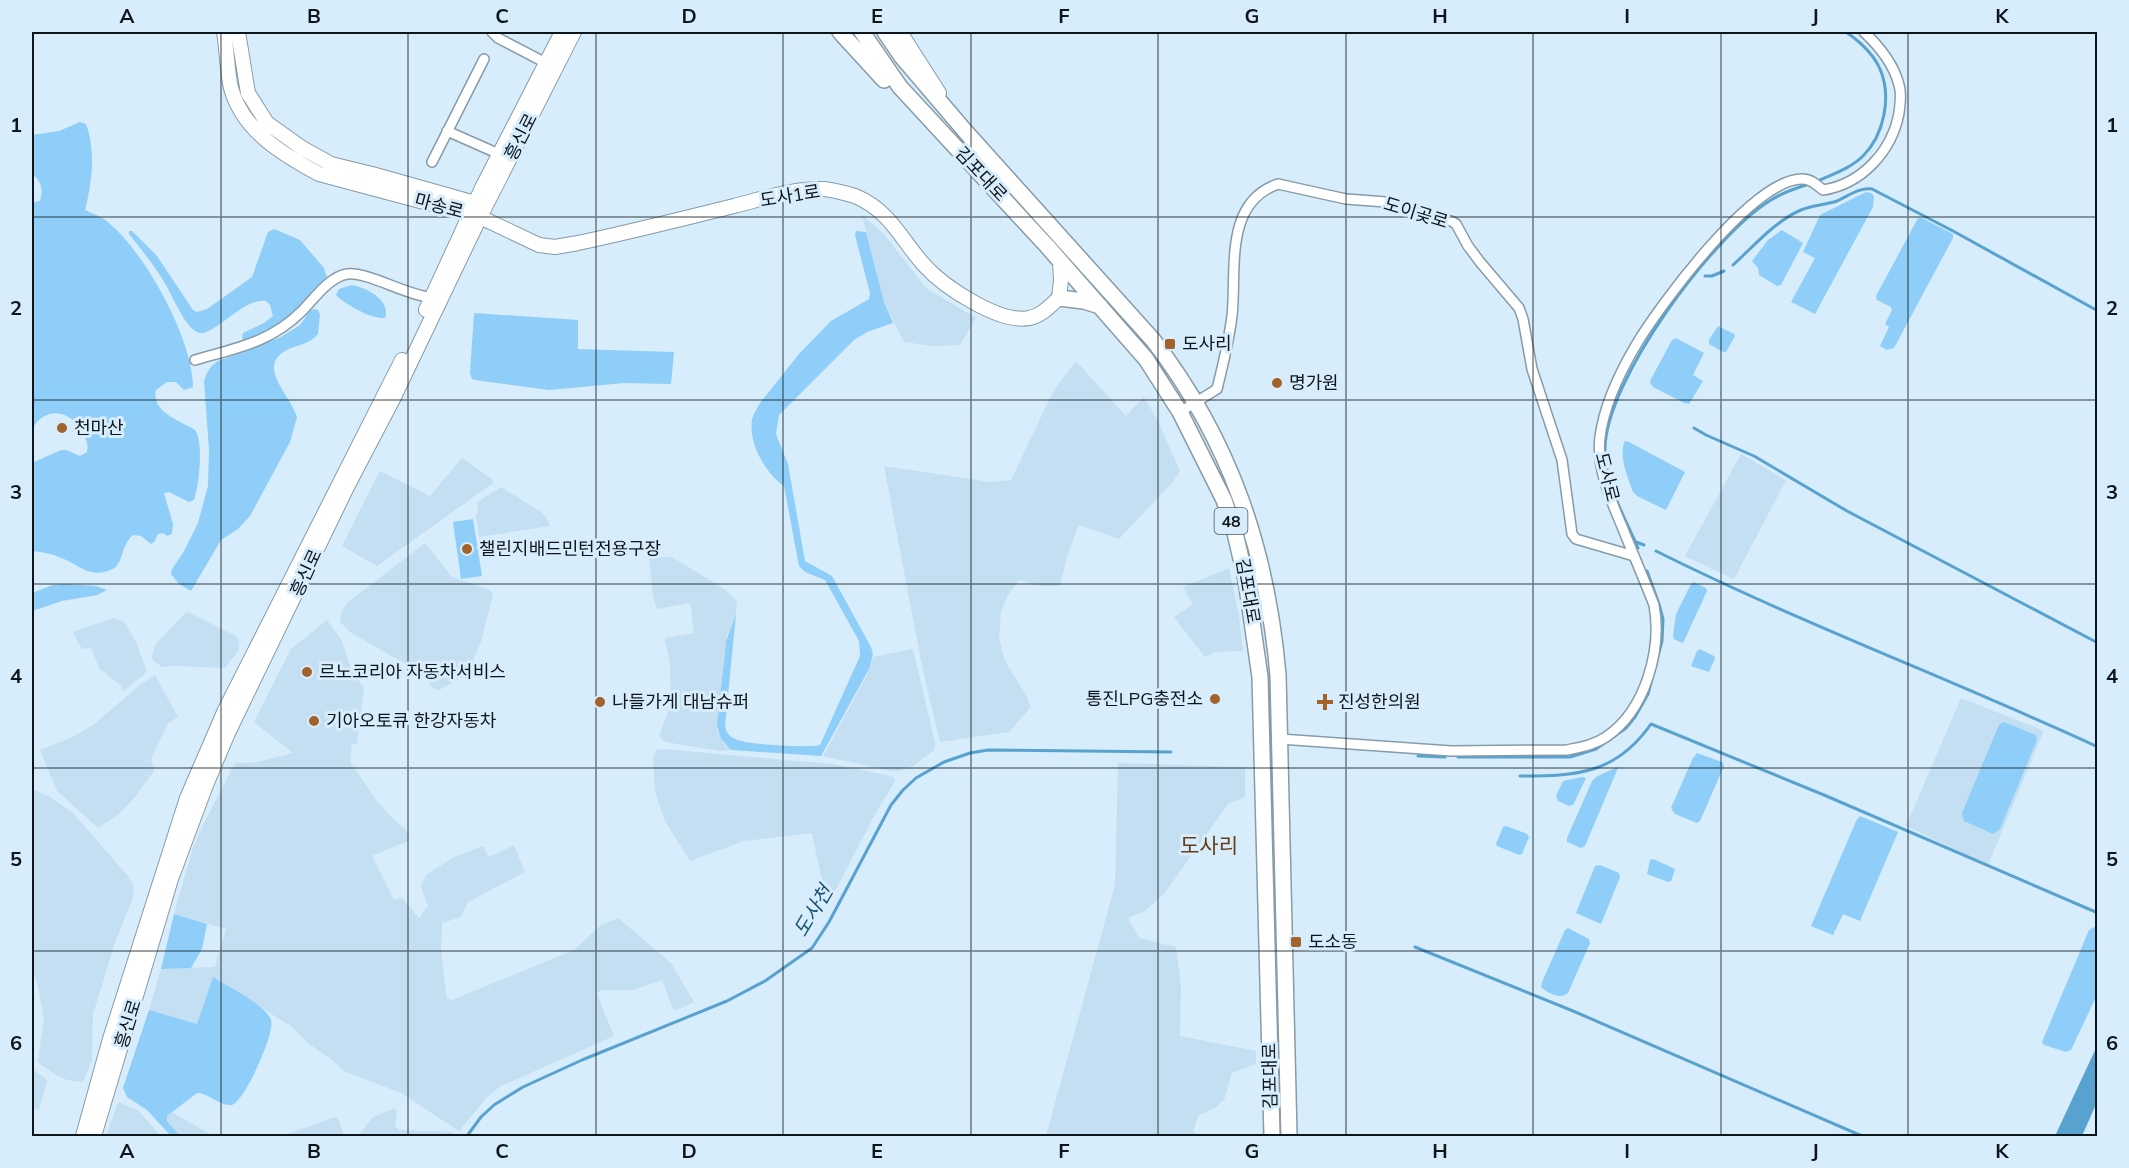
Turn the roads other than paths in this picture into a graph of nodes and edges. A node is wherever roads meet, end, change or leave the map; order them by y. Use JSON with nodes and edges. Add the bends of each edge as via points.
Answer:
{"nodes":[{"id":1,"x":224,"y":32,"type":"edge"},
{"id":2,"x":238,"y":32,"type":"edge"},
{"id":3,"x":492,"y":32,"type":"edge"},
{"id":4,"x":562,"y":32,"type":"edge"},
{"id":5,"x":574,"y":32,"type":"edge"},
{"id":6,"x":840,"y":32,"type":"edge"},
{"id":7,"x":862,"y":32,"type":"edge"},
{"id":8,"x":885,"y":32,"type":"edge"},
{"id":9,"x":900,"y":32,"type":"edge"},
{"id":10,"x":1864,"y":32,"type":"edge"},
{"id":11,"x":484,"y":59,"type":"dead end"},
{"id":12,"x":546,"y":63,"type":"junction"},
{"id":13,"x":958,"y":122,"type":"junction"},
{"id":14,"x":447,"y":131,"type":"junction"},
{"id":15,"x":946,"y":137,"type":"junction"},
{"id":16,"x":500,"y":154,"type":"junction"},
{"id":17,"x":432,"y":162,"type":"dead end"},
{"id":18,"x":475,"y":211,"type":"junction"},
{"id":19,"x":1060,"y":262,"type":"junction"},
{"id":20,"x":437,"y":298,"type":"junction"},
{"id":21,"x":1059,"y":298,"type":"junction"},
{"id":22,"x":1101,"y":306,"type":"junction"},
{"id":23,"x":195,"y":360,"type":"dead end"},
{"id":24,"x":1196,"y":402,"type":"junction"},
{"id":25,"x":1180,"y":412,"type":"junction"},
{"id":26,"x":1634,"y":556,"type":"junction"},
{"id":27,"x":1280,"y":739,"type":"junction"},
{"id":28,"x":83,"y":1137,"type":"edge"},
{"id":29,"x":94,"y":1137,"type":"edge"},
{"id":30,"x":1272,"y":1137,"type":"edge"},
{"id":31,"x":1289,"y":1137,"type":"edge"}],
"edges":[{"from":1,"to":18,"type":"main road","name":"마송로","via":[[231,87],[241,113],[258,134],[296,162],[319,174]]},
{"from":2,"to":18,"type":"main road","name":"마송로","via":[[248,93],[267,123],[331,164],[372,174]]},
{"from":3,"to":12,"type":"street"},
{"from":4,"to":12,"type":"main road","name":"흥신로"},
{"from":5,"to":18,"type":"main road","name":"흥신로"},
{"from":6,"to":15,"type":"main road","via":[[901,101]]},
{"from":7,"to":15,"type":"main road","name":"김포대로","number":"48","via":[[900,87]]},
{"from":8,"to":13,"type":"main road","name":"김포대로","number":"48"},
{"from":9,"to":13,"type":"main road"},
{"from":10,"to":26,"type":"street","name":"도사로","via":[[1890,64],[1900,86],[1897,122],[1887,146],[1876,161],[1851,181],[1823,190],[1807,179],[1793,181],[1740,215],[1663,305],[1621,373],[1604,417],[1598,453],[1608,491]]},
{"from":11,"to":14,"type":"street"},
{"from":12,"to":16,"type":"main road","name":"흥신로"},
{"from":13,"to":24,"type":"main road","name":"김포대로","number":"48","via":[[1153,340]]},
{"from":14,"to":16,"type":"street"},
{"from":14,"to":17,"type":"street"},
{"from":15,"to":19,"type":"main road","name":"김포대로","number":"48"},
{"from":16,"to":18,"type":"main road","name":"흥신로"},
{"from":18,"to":20,"type":"main road","name":"흥신로"},
{"from":18,"to":21,"type":"main road","name":"도사1로","via":[[531,242],[555,247],[777,196],[832,190],[858,197],[878,209],[934,275],[989,310],[1025,319],[1043,312]]},
{"from":19,"to":21,"type":"main road"},
{"from":19,"to":22,"type":"main road","name":"김포대로","number":"48"},
{"from":20,"to":23,"type":"street","via":[[347,274],[333,280],[278,332]]},
{"from":20,"to":28,"type":"main road","name":"흥신로","via":[[225,710],[191,788]]},
{"from":20,"to":29,"type":"main road","name":"흥신로","via":[[393,399],[206,785],[171,879]]},
{"from":21,"to":22,"type":"main road"},
{"from":22,"to":25,"type":"main road","name":"김포대로","number":"48","via":[[1146,360]]},
{"from":24,"to":25,"type":"street","name":"도이곶로"},
{"from":24,"to":26,"type":"street","name":"도이곶로","via":[[1217,389],[1231,323],[1241,220],[1245,210],[1268,188],[1278,184],[1346,199],[1386,202],[1451,220],[1519,308],[1532,369],[1562,460],[1572,534],[1576,539]]},
{"from":24,"to":27,"type":"main road","name":"김포대로","number":"48","via":[[1234,479],[1258,552],[1275,640]]},
{"from":25,"to":30,"type":"main road","name":"김포대로","number":"48","via":[[1230,518],[1246,580],[1258,654]]},
{"from":26,"to":27,"type":"street","name":"도사로","via":[[1654,605],[1657,624],[1652,661],[1630,714],[1596,742],[1568,750],[1451,751]]},
{"from":27,"to":31,"type":"main road","name":"김포대로","number":"48"}]}
